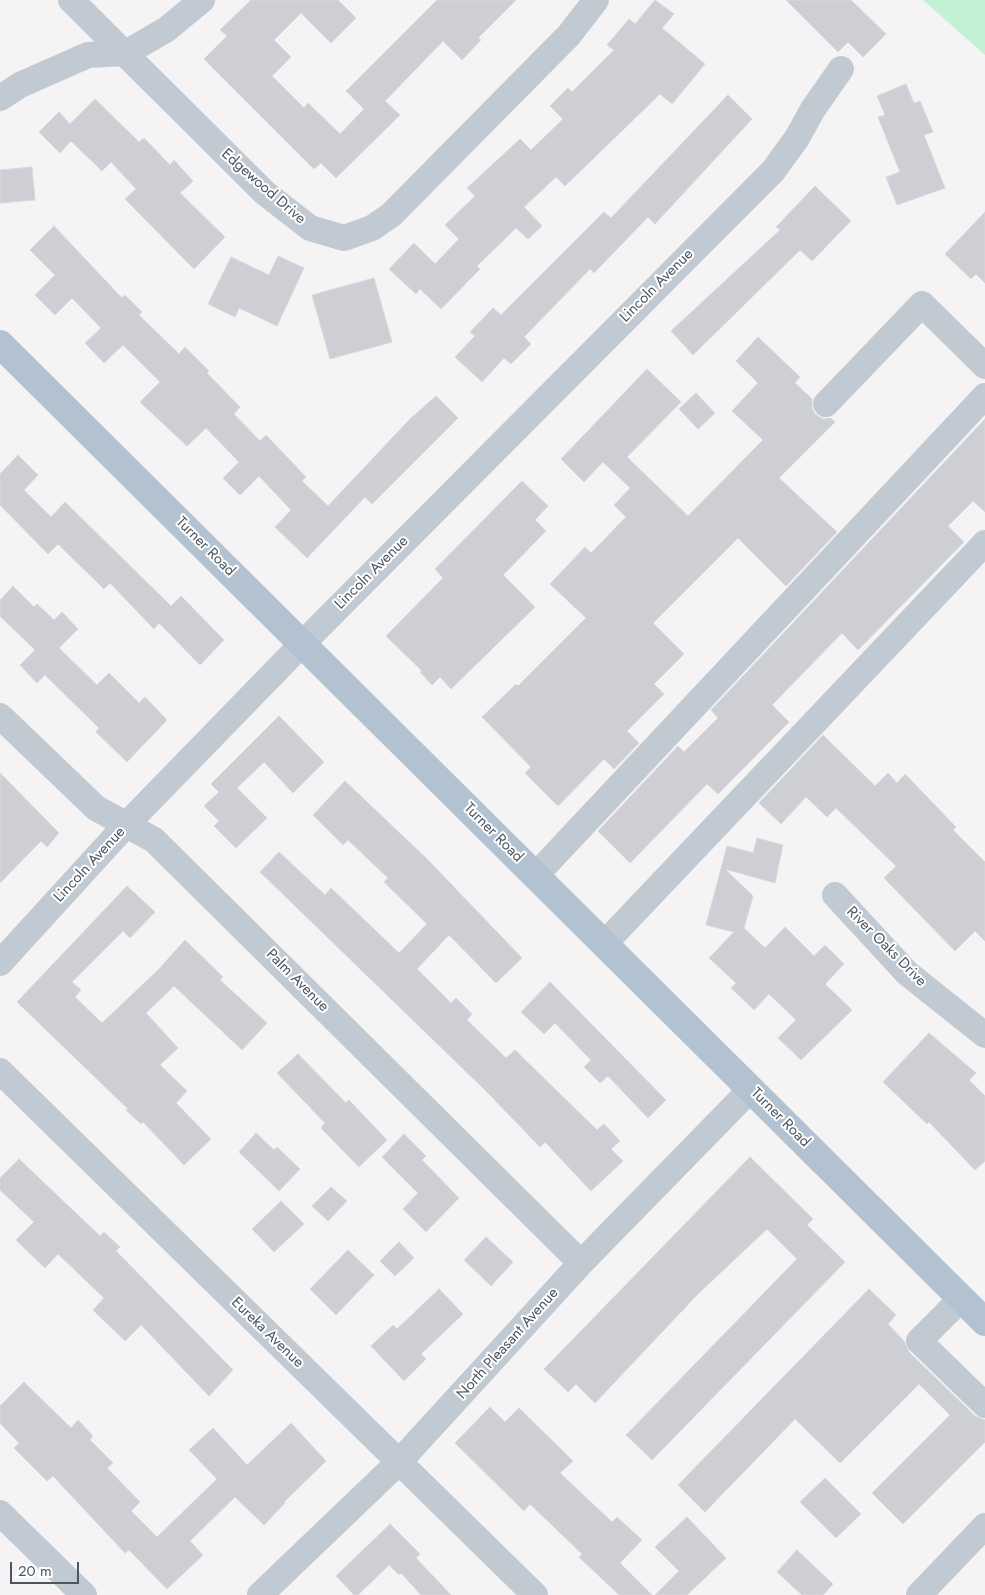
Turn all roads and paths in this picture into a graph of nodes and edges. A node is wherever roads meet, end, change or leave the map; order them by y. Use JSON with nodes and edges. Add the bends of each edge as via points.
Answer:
{"nodes":[{"id":1,"x":71,"y":0,"type":"edge"},
{"id":2,"x":202,"y":0,"type":"edge"},
{"id":3,"x":596,"y":0,"type":"edge"},
{"id":4,"x":126,"y":53,"type":"junction"},
{"id":5,"x":841,"y":69,"type":"dead end"},
{"id":6,"x":0,"y":98,"type":"edge"},
{"id":7,"x":3,"y":354,"type":"edge"},
{"id":8,"x":985,"y":366,"type":"edge"},
{"id":9,"x":985,"y":396,"type":"edge"},
{"id":10,"x":826,"y":404,"type":"dead end"},
{"id":11,"x":985,"y":543,"type":"edge"},
{"id":12,"x":302,"y":644,"type":"junction"},
{"id":13,"x":0,"y":716,"type":"edge"},
{"id":14,"x":126,"y":825,"type":"junction"},
{"id":15,"x":535,"y":876,"type":"junction"},
{"id":16,"x":835,"y":895,"type":"dead end"},
{"id":17,"x":604,"y":944,"type":"junction"},
{"id":18,"x":0,"y":963,"type":"edge"},
{"id":19,"x":985,"y":1035,"type":"edge"},
{"id":20,"x":0,"y":1071,"type":"edge"},
{"id":21,"x":751,"y":1089,"type":"junction"},
{"id":22,"x":581,"y":1263,"type":"junction"},
{"id":23,"x":961,"y":1299,"type":"junction"},
{"id":24,"x":985,"y":1322,"type":"edge"},
{"id":25,"x":985,"y":1405,"type":"edge"},
{"id":26,"x":400,"y":1462,"type":"junction"},
{"id":27,"x":0,"y":1513,"type":"edge"},
{"id":28,"x":985,"y":1526,"type":"edge"},
{"id":29,"x":84,"y":1595,"type":"edge"},
{"id":30,"x":260,"y":1595,"type":"edge"},
{"id":31,"x":534,"y":1595,"type":"edge"},
{"id":32,"x":919,"y":1595,"type":"edge"}],
"edges":[{"from":1,"to":4,"type":"street","name":"Edgewood Drive"},
{"from":2,"to":4,"type":"street","via":[[167,30]]},
{"from":3,"to":4,"type":"street","name":"Edgewood Drive","via":[[569,35],[391,215],[372,228],[344,238],[310,228],[265,193]]},
{"from":4,"to":6,"type":"street","via":[[88,56],[20,85]]},
{"from":5,"to":12,"type":"street","name":"Lincoln Avenue","via":[[772,171]]},
{"from":7,"to":12,"type":"main road","name":"Turner Road"},
{"from":8,"to":10,"type":"street","via":[[922,304]]},
{"from":9,"to":15,"type":"street"},
{"from":11,"to":17,"type":"street"},
{"from":12,"to":14,"type":"street","name":"Lincoln Avenue"},
{"from":12,"to":15,"type":"main road","name":"Turner Road"},
{"from":13,"to":14,"type":"street","name":"Palm Avenue","via":[[96,808]]},
{"from":14,"to":18,"type":"street","name":"Lincoln Avenue"},
{"from":14,"to":22,"type":"street","name":"Palm Avenue","via":[[154,840]]},
{"from":15,"to":17,"type":"main road","name":"Turner Road"},
{"from":16,"to":19,"type":"street","name":"River Oaks Drive","via":[[907,972]]},
{"from":17,"to":21,"type":"main road","name":"Turner Road"},
{"from":20,"to":26,"type":"street","name":"Eureka Avenue"},
{"from":21,"to":22,"type":"street","name":"North Pleasant Avenue"},
{"from":21,"to":23,"type":"main road","name":"Turner Road"},
{"from":22,"to":26,"type":"street","name":"North Pleasant Avenue"},
{"from":23,"to":24,"type":"main road","name":"Turner Road"},
{"from":23,"to":25,"type":"street","via":[[919,1341]]},
{"from":26,"to":30,"type":"street","name":"North Pleasant Avenue"},
{"from":26,"to":31,"type":"street","name":"Eureka Avenue"},
{"from":27,"to":29,"type":"street"},
{"from":28,"to":32,"type":"street"}]}
